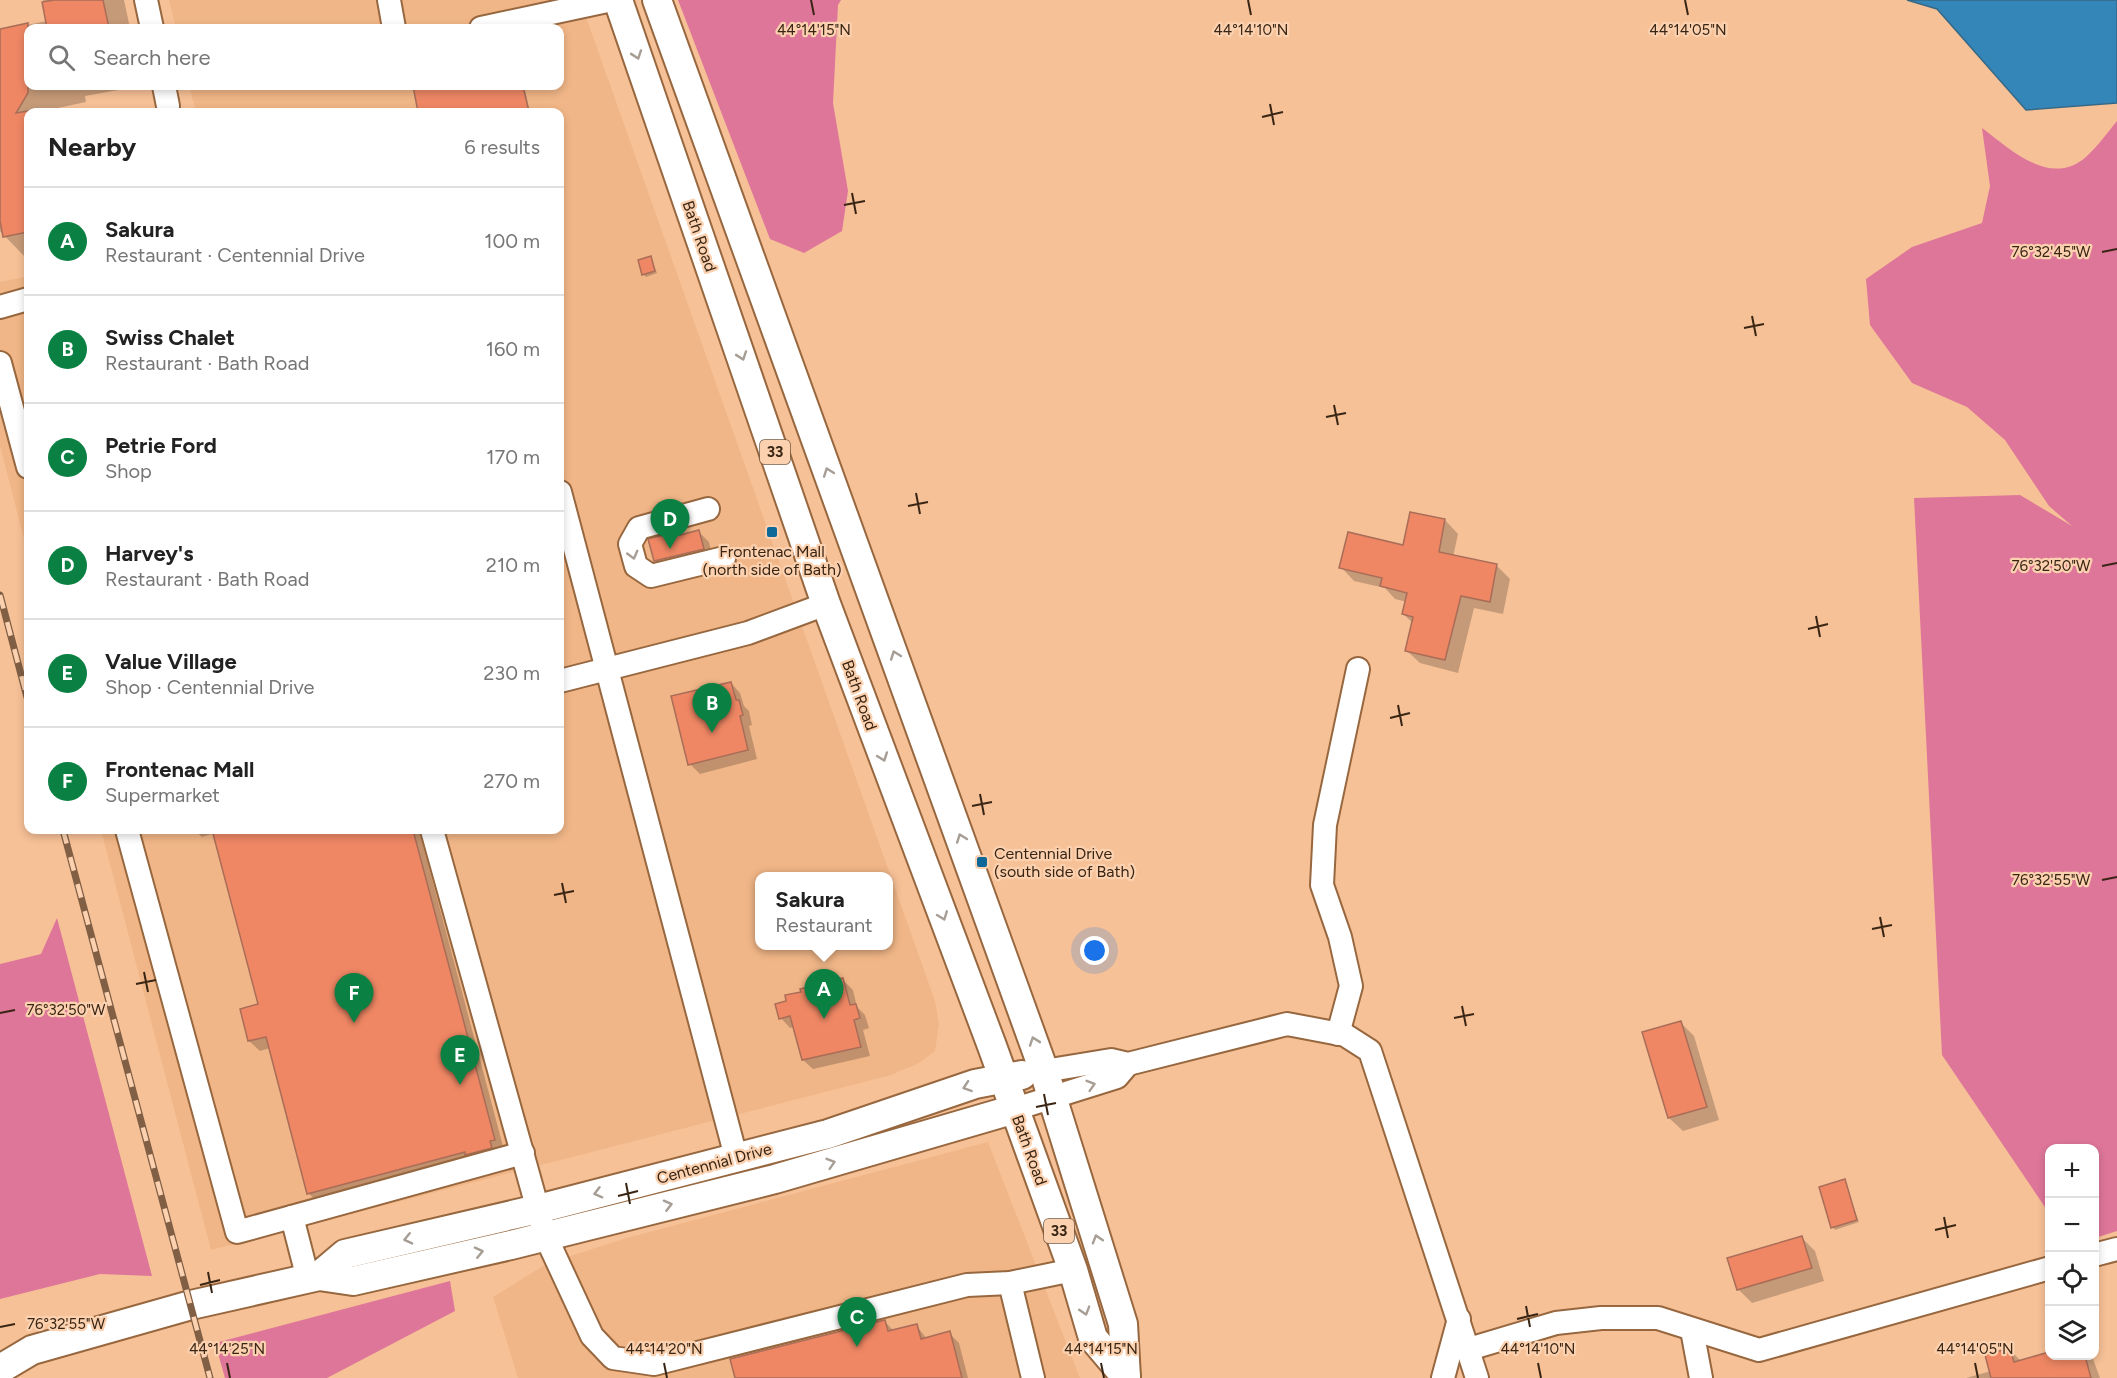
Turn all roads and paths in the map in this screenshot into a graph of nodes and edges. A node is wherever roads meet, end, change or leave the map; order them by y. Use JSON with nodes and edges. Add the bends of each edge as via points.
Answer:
{"nodes":[{"id":1,"x":147,"y":0,"type":"edge"},
{"id":2,"x":389,"y":0,"type":"edge"},
{"id":3,"x":612,"y":0,"type":"edge"},
{"id":4,"x":618,"y":0,"type":"edge"},
{"id":5,"x":657,"y":0,"type":"edge"},
{"id":6,"x":151,"y":24,"type":"edge"},
{"id":7,"x":393,"y":24,"type":"edge"},
{"id":8,"x":500,"y":24,"type":"edge"},
{"id":9,"x":24,"y":300,"type":"edge"},
{"id":10,"x":0,"y":306,"type":"edge"},
{"id":11,"x":0,"y":363,"type":"edge"},
{"id":12,"x":24,"y":452,"type":"edge"},
{"id":13,"x":564,"y":507,"type":"edge"},
{"id":14,"x":708,"y":509,"type":"dead end"},
{"id":15,"x":724,"y":558,"type":"dead end"},
{"id":16,"x":826,"y":604,"type":"junction"},
{"id":17,"x":608,"y":668,"type":"junction"},
{"id":18,"x":1358,"y":669,"type":"dead end"},
{"id":19,"x":564,"y":680,"type":"edge"},
{"id":20,"x":128,"y":834,"type":"edge"},
{"id":21,"x":433,"y":834,"type":"edge"},
{"id":22,"x":1338,"y":1034,"type":"junction"},
{"id":23,"x":1003,"y":1077,"type":"junction"},
{"id":24,"x":1049,"y":1084,"type":"junction"},
{"id":25,"x":1015,"y":1109,"type":"junction"},
{"id":26,"x":523,"y":1153,"type":"junction"},
{"id":27,"x":736,"y":1157,"type":"junction"},
{"id":28,"x":292,"y":1217,"type":"junction"},
{"id":29,"x":542,"y":1222,"type":"junction"},
{"id":30,"x":2117,"y":1248,"type":"edge"},
{"id":31,"x":2099,"y":1253,"type":"edge"},
{"id":32,"x":2045,"y":1269,"type":"edge"},
{"id":33,"x":1073,"y":1270,"type":"junction"},
{"id":34,"x":314,"y":1278,"type":"junction"},
{"id":35,"x":1010,"y":1283,"type":"junction"},
{"id":36,"x":1459,"y":1318,"type":"junction"},
{"id":37,"x":1692,"y":1330,"type":"junction"},
{"id":38,"x":0,"y":1345,"type":"edge"},
{"id":39,"x":1469,"y":1349,"type":"junction"},
{"id":40,"x":32,"y":1350,"type":"junction"},
{"id":41,"x":0,"y":1369,"type":"edge"},
{"id":42,"x":1033,"y":1378,"type":"edge"},
{"id":43,"x":1125,"y":1378,"type":"edge"},
{"id":44,"x":1443,"y":1378,"type":"edge"},
{"id":45,"x":1477,"y":1378,"type":"edge"},
{"id":46,"x":1701,"y":1378,"type":"edge"}],
"edges":[{"from":1,"to":6,"type":"lane"},
{"from":2,"to":7,"type":"lane"},
{"from":3,"to":8,"type":"lane"},
{"from":4,"to":16,"type":"main road","name":"Bath Road","number":"33","one_way":true},
{"from":24,"to":5,"type":"main road","name":"Bath Road","number":"33","one_way":true},
{"from":9,"to":10,"type":"lane"},
{"from":11,"to":12,"type":"lane"},
{"from":13,"to":17,"type":"lane"},
{"from":14,"to":15,"type":"lane","one_way":true,"via":[[639,528],[630,544],[636,566],[651,576]]},
{"from":16,"to":17,"type":"lane","via":[[748,633]]},
{"from":16,"to":23,"type":"main road","name":"Bath Road","number":"33","one_way":true},
{"from":17,"to":19,"type":"lane"},
{"from":17,"to":27,"type":"lane"},
{"from":18,"to":22,"type":"lane","via":[[1325,825],[1322,885],[1351,986]]},
{"from":20,"to":28,"type":"lane","via":[[237,1233]]},
{"from":21,"to":26,"type":"lane"},
{"from":22,"to":24,"type":"lane","via":[[1287,1024],[1128,1064],[1117,1077]]},
{"from":22,"to":36,"type":"lane","via":[[1370,1052]]},
{"from":23,"to":24,"type":"main road","name":"Centennial Drive"},
{"from":23,"to":25,"type":"main road","name":"Bath Road","number":"33"},
{"from":23,"to":27,"type":"main road","name":"Centennial Drive","one_way":true,"via":[[828,1134]]},
{"from":24,"to":25,"type":"lane"},
{"from":43,"to":24,"type":"main road","name":"Bath Road","number":"33","one_way":true,"via":[[1123,1323]]},
{"from":29,"to":25,"type":"main road","name":"Centennial Drive","one_way":true,"via":[[775,1179]]},
{"from":25,"to":33,"type":"main road","name":"Bath Road","number":"33"},
{"from":26,"to":28,"type":"lane"},
{"from":26,"to":29,"type":"lane"},
{"from":27,"to":29,"type":"main road","name":"Centennial Drive","one_way":true},
{"from":28,"to":34,"type":"lane"},
{"from":29,"to":34,"type":"main road","name":"Centennial Drive","via":[[353,1281]]},
{"from":29,"to":35,"type":"lane","via":[[592,1336],[613,1358],[654,1364],[967,1285]]},
{"from":30,"to":31,"type":"lane"},
{"from":32,"to":37,"type":"lane","via":[[1759,1350]]},
{"from":33,"to":35,"type":"lane"},
{"from":33,"to":43,"type":"main road","name":"Bath Road","number":"33","one_way":true,"via":[[1093,1338]]},
{"from":34,"to":40,"type":"main road","name":"Centennial Drive","via":[[191,1305]]},
{"from":35,"to":42,"type":"lane"},
{"from":36,"to":39,"type":"lane"},
{"from":36,"to":44,"type":"lane"},
{"from":37,"to":39,"type":"lane","via":[[1658,1318],[1601,1318],[1556,1323]]},
{"from":37,"to":46,"type":"lane"},
{"from":38,"to":40,"type":"main road","name":"Centennial Drive"},
{"from":39,"to":45,"type":"lane"},
{"from":40,"to":41,"type":"main road","name":"Centennial Drive"}]}
